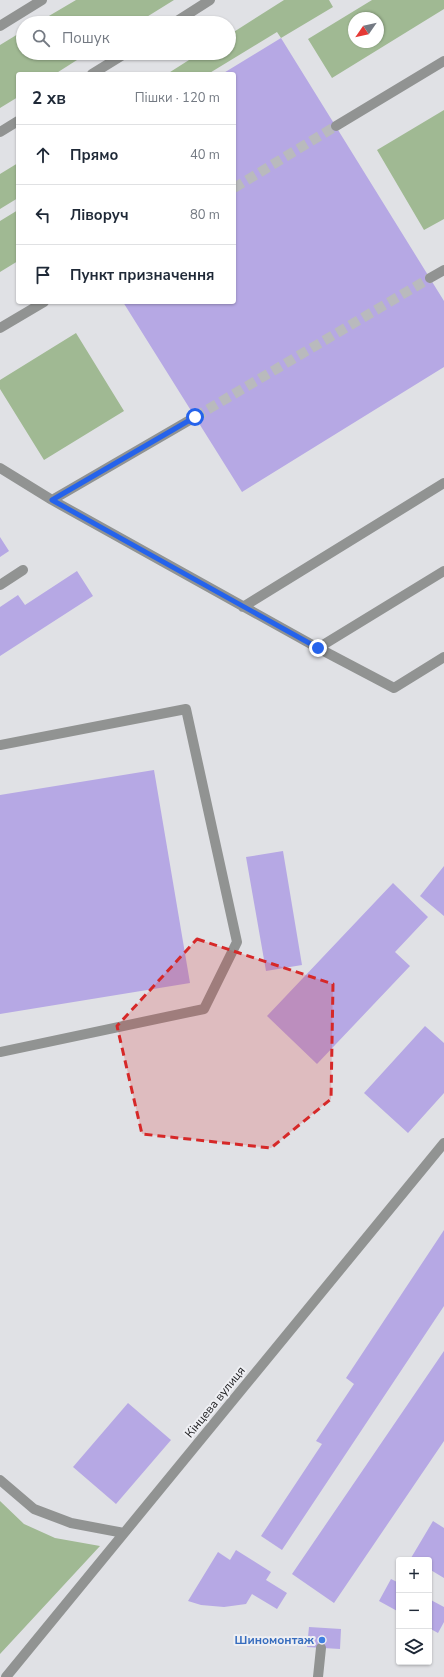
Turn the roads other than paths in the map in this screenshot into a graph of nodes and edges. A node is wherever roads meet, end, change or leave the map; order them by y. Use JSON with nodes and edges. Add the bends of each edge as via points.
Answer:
{"nodes":[{"id":1,"x":42,"y":0,"type":"edge"},
{"id":2,"x":210,"y":0,"type":"edge"},
{"id":3,"x":16,"y":16,"type":"edge"},
{"id":4,"x":16,"y":16,"type":"edge"},
{"id":5,"x":185,"y":16,"type":"edge"},
{"id":6,"x":0,"y":26,"type":"edge"},
{"id":7,"x":115,"y":60,"type":"edge"},
{"id":8,"x":444,"y":61,"type":"edge"},
{"id":9,"x":95,"y":72,"type":"edge"},
{"id":10,"x":16,"y":121,"type":"edge"},
{"id":11,"x":336,"y":126,"type":"tunnel mouth"},
{"id":12,"x":0,"y":132,"type":"edge"},
{"id":13,"x":444,"y":270,"type":"edge"},
{"id":14,"x":430,"y":278,"type":"tunnel mouth"},
{"id":15,"x":41,"y":304,"type":"edge"},
{"id":16,"x":0,"y":328,"type":"edge"},
{"id":17,"x":195,"y":417,"type":"tunnel mouth"},
{"id":18,"x":0,"y":468,"type":"edge"},
{"id":19,"x":444,"y":483,"type":"edge"},
{"id":20,"x":52,"y":500,"type":"junction"},
{"id":21,"x":23,"y":570,"type":"dead end"},
{"id":22,"x":444,"y":571,"type":"edge"},
{"id":23,"x":0,"y":585,"type":"edge"},
{"id":24,"x":243,"y":607,"type":"junction"},
{"id":25,"x":318,"y":648,"type":"junction"},
{"id":26,"x":444,"y":657,"type":"edge"},
{"id":27,"x":0,"y":745,"type":"edge"},
{"id":28,"x":0,"y":1052,"type":"edge"},
{"id":29,"x":444,"y":1142,"type":"edge"},
{"id":30,"x":0,"y":1480,"type":"edge"},
{"id":31,"x":124,"y":1533,"type":"junction"},
{"id":32,"x":321,"y":1648,"type":"dead end"},
{"id":33,"x":6,"y":1677,"type":"edge"},
{"id":34,"x":318,"y":1677,"type":"edge"}],
"edges":[{"from":1,"to":3,"type":"street"},
{"from":2,"to":5,"type":"street"},
{"from":4,"to":6,"type":"street"},
{"from":7,"to":9,"type":"street"},
{"from":8,"to":11,"type":"street"},
{"from":10,"to":12,"type":"street"},
{"from":13,"to":14,"type":"street"},
{"from":15,"to":16,"type":"street"},
{"from":17,"to":20,"type":"street"},
{"from":18,"to":20,"type":"street"},
{"from":19,"to":24,"type":"street"},
{"from":20,"to":24,"type":"street"},
{"from":21,"to":23,"type":"street"},
{"from":22,"to":25,"type":"street"},
{"from":24,"to":25,"type":"street"},
{"from":25,"to":26,"type":"street","via":[[394,688]]},
{"from":27,"to":28,"type":"street","via":[[186,709],[238,942],[204,1009]]},
{"from":29,"to":31,"type":"street","name":"Кінцева вулиця"},
{"from":30,"to":31,"type":"street","via":[[34,1508],[71,1523]]},
{"from":31,"to":33,"type":"street","name":"Кінцева вулиця"},
{"from":32,"to":34,"type":"street"}]}
